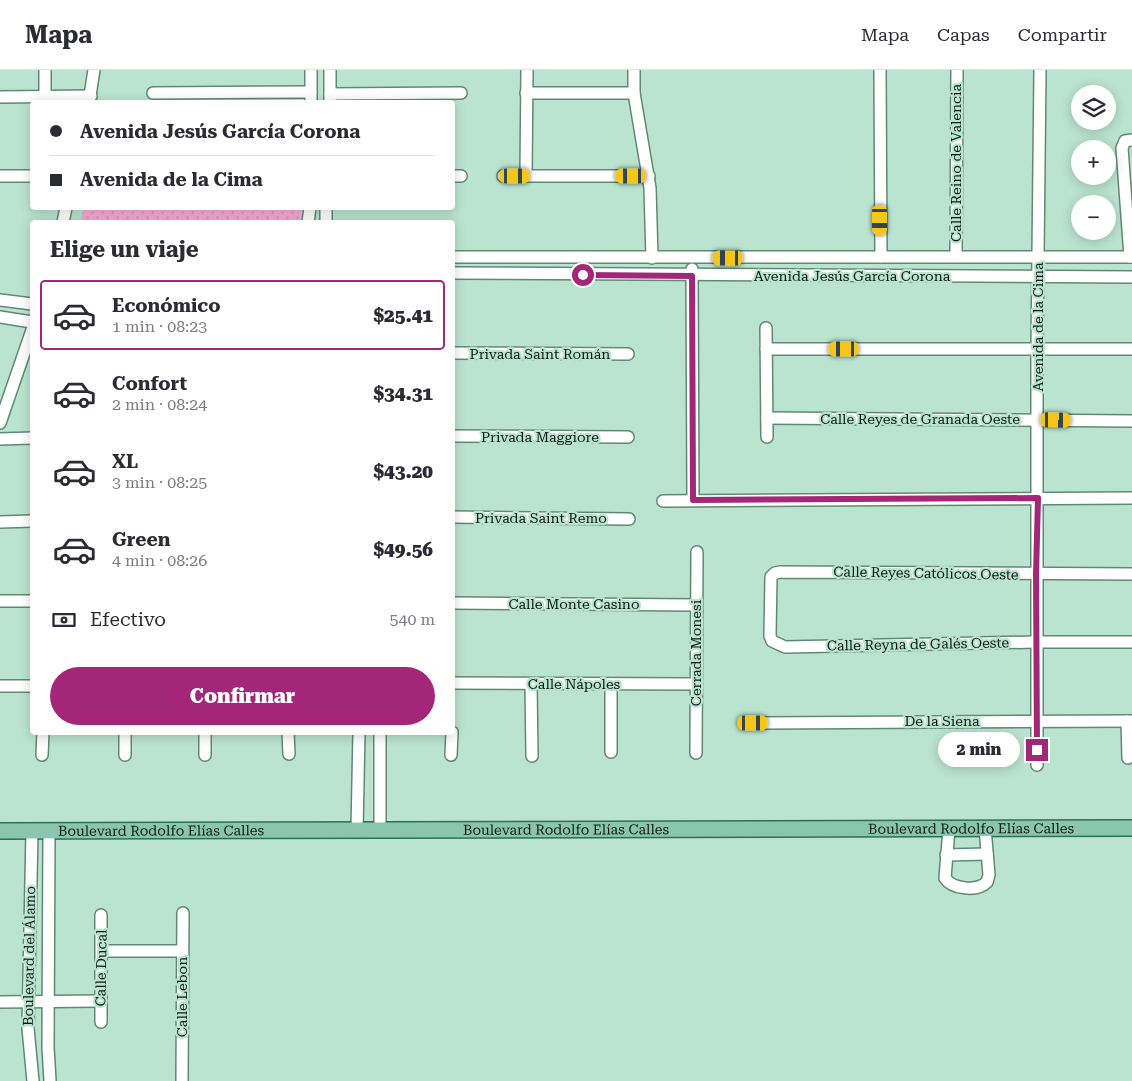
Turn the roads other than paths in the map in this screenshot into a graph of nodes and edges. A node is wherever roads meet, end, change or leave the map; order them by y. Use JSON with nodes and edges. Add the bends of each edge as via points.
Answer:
{"nodes":[{"id":1,"x":45,"y":70,"type":"edge"},
{"id":2,"x":94,"y":70,"type":"edge"},
{"id":3,"x":311,"y":70,"type":"edge"},
{"id":4,"x":330,"y":70,"type":"edge"},
{"id":5,"x":527,"y":70,"type":"edge"},
{"id":6,"x":634,"y":70,"type":"edge"},
{"id":7,"x":880,"y":70,"type":"edge"},
{"id":8,"x":957,"y":70,"type":"edge"},
{"id":9,"x":1040,"y":70,"type":"edge"},
{"id":10,"x":153,"y":93,"type":"dead end"},
{"id":11,"x":461,"y":93,"type":"dead end"},
{"id":12,"x":526,"y":93,"type":"junction"},
{"id":13,"x":634,"y":93,"type":"junction"},
{"id":14,"x":45,"y":96,"type":"junction"},
{"id":15,"x":0,"y":97,"type":"edge"},
{"id":16,"x":311,"y":97,"type":"edge"},
{"id":17,"x":330,"y":98,"type":"edge"},
{"id":18,"x":90,"y":99,"type":"edge"},
{"id":19,"x":1130,"y":140,"type":"edge"},
{"id":20,"x":0,"y":176,"type":"edge"},
{"id":21,"x":30,"y":176,"type":"edge"},
{"id":22,"x":503,"y":176,"type":"dead end"},
{"id":23,"x":526,"y":176,"type":"junction"},
{"id":24,"x":648,"y":176,"type":"junction"},
{"id":25,"x":956,"y":256,"type":"junction"},
{"id":26,"x":1038,"y":256,"type":"junction"},
{"id":27,"x":455,"y":257,"type":"edge"},
{"id":28,"x":881,"y":257,"type":"junction"},
{"id":29,"x":1131,"y":257,"type":"edge"},
{"id":30,"x":652,"y":258,"type":"junction"},
{"id":31,"x":693,"y":258,"type":"junction"},
{"id":32,"x":455,"y":273,"type":"edge"},
{"id":33,"x":692,"y":276,"type":"junction"},
{"id":34,"x":1038,"y":277,"type":"junction"},
{"id":35,"x":1132,"y":277,"type":"edge"},
{"id":36,"x":0,"y":300,"type":"edge"},
{"id":37,"x":30,"y":304,"type":"edge"},
{"id":38,"x":0,"y":317,"type":"edge"},
{"id":39,"x":30,"y":322,"type":"edge"},
{"id":40,"x":766,"y":328,"type":"dead end"},
{"id":41,"x":30,"y":336,"type":"edge"},
{"id":42,"x":766,"y":349,"type":"junction"},
{"id":43,"x":1037,"y":350,"type":"junction"},
{"id":44,"x":1132,"y":350,"type":"edge"},
{"id":45,"x":455,"y":353,"type":"edge"},
{"id":46,"x":628,"y":354,"type":"dead end"},
{"id":47,"x":767,"y":418,"type":"junction"},
{"id":48,"x":1038,"y":420,"type":"junction"},
{"id":49,"x":1132,"y":421,"type":"edge"},
{"id":50,"x":0,"y":423,"type":"edge"},
{"id":51,"x":455,"y":436,"type":"edge"},
{"id":52,"x":768,"y":436,"type":"dead end"},
{"id":53,"x":0,"y":438,"type":"edge"},
{"id":54,"x":30,"y":438,"type":"edge"},
{"id":55,"x":628,"y":438,"type":"dead end"},
{"id":56,"x":1038,"y":498,"type":"junction"},
{"id":57,"x":1132,"y":498,"type":"edge"},
{"id":58,"x":693,"y":500,"type":"junction"},
{"id":59,"x":663,"y":501,"type":"dead end"},
{"id":60,"x":455,"y":517,"type":"edge"},
{"id":61,"x":629,"y":518,"type":"dead end"},
{"id":62,"x":30,"y":521,"type":"edge"},
{"id":63,"x":0,"y":522,"type":"edge"},
{"id":64,"x":696,"y":552,"type":"dead end"},
{"id":65,"x":1036,"y":574,"type":"junction"},
{"id":66,"x":1132,"y":574,"type":"edge"},
{"id":67,"x":0,"y":601,"type":"edge"},
{"id":68,"x":30,"y":601,"type":"edge"},
{"id":69,"x":455,"y":603,"type":"edge"},
{"id":70,"x":696,"y":605,"type":"junction"},
{"id":71,"x":770,"y":636,"type":"joint"},
{"id":72,"x":1036,"y":642,"type":"junction"},
{"id":73,"x":1132,"y":642,"type":"edge"},
{"id":74,"x":455,"y":683,"type":"edge"},
{"id":75,"x":531,"y":684,"type":"junction"},
{"id":76,"x":611,"y":684,"type":"junction"},
{"id":77,"x":696,"y":684,"type":"junction"},
{"id":78,"x":0,"y":686,"type":"edge"},
{"id":79,"x":30,"y":686,"type":"edge"},
{"id":80,"x":1036,"y":720,"type":"junction"},
{"id":81,"x":1130,"y":721,"type":"edge"},
{"id":82,"x":753,"y":723,"type":"dead end"},
{"id":83,"x":44,"y":735,"type":"edge"},
{"id":84,"x":125,"y":735,"type":"edge"},
{"id":85,"x":205,"y":735,"type":"edge"},
{"id":86,"x":288,"y":735,"type":"edge"},
{"id":87,"x":359,"y":735,"type":"edge"},
{"id":88,"x":380,"y":735,"type":"edge"},
{"id":89,"x":452,"y":735,"type":"edge"},
{"id":90,"x":611,"y":752,"type":"dead end"},
{"id":91,"x":696,"y":753,"type":"dead end"},
{"id":92,"x":289,"y":754,"type":"dead end"},
{"id":93,"x":42,"y":755,"type":"dead end"},
{"id":94,"x":125,"y":755,"type":"dead end"},
{"id":95,"x":206,"y":755,"type":"dead end"},
{"id":96,"x":451,"y":756,"type":"dead end"},
{"id":97,"x":532,"y":756,"type":"dead end"},
{"id":98,"x":1128,"y":758,"type":"dead end"},
{"id":99,"x":1037,"y":765,"type":"dead end"},
{"id":100,"x":985,"y":828,"type":"junction"},
{"id":101,"x":1132,"y":828,"type":"edge"},
{"id":102,"x":949,"y":829,"type":"junction"},
{"id":103,"x":0,"y":830,"type":"edge"},
{"id":104,"x":357,"y":830,"type":"junction"},
{"id":105,"x":380,"y":830,"type":"junction"},
{"id":106,"x":32,"y":831,"type":"junction"},
{"id":107,"x":49,"y":831,"type":"junction"},
{"id":108,"x":946,"y":854,"type":"junction"},
{"id":109,"x":987,"y":854,"type":"junction"},
{"id":110,"x":183,"y":912,"type":"dead end"},
{"id":111,"x":101,"y":915,"type":"dead end"},
{"id":112,"x":102,"y":951,"type":"junction"},
{"id":113,"x":182,"y":951,"type":"junction"},
{"id":114,"x":48,"y":1001,"type":"junction"},
{"id":115,"x":100,"y":1001,"type":"junction"},
{"id":116,"x":0,"y":1002,"type":"edge"},
{"id":117,"x":29,"y":1002,"type":"junction"},
{"id":118,"x":101,"y":1022,"type":"dead end"},
{"id":119,"x":33,"y":1081,"type":"edge"},
{"id":120,"x":50,"y":1081,"type":"edge"},
{"id":121,"x":182,"y":1081,"type":"edge"}],
"edges":[{"from":1,"to":14,"type":"street"},
{"from":2,"to":18,"type":"street"},
{"from":3,"to":16,"type":"street"},
{"from":4,"to":17,"type":"street"},
{"from":5,"to":12,"type":"street"},
{"from":6,"to":13,"type":"street"},
{"from":7,"to":28,"type":"street"},
{"from":8,"to":25,"type":"street","name":"Calle Reino de Valencia"},
{"from":9,"to":26,"type":"street","name":"Avenida de la Cima"},
{"from":10,"to":16,"type":"street"},
{"from":11,"to":17,"type":"street"},
{"from":12,"to":13,"type":"street"},
{"from":12,"to":23,"type":"street"},
{"from":13,"to":24,"type":"street"},
{"from":14,"to":15,"type":"street"},
{"from":14,"to":18,"type":"street"},
{"from":19,"to":29,"type":"street","via":[[1122,148]]},
{"from":20,"to":21,"type":"street"},
{"from":22,"to":23,"type":"street"},
{"from":23,"to":24,"type":"street"},
{"from":24,"to":30,"type":"street"},
{"from":25,"to":26,"type":"street","name":"Avenida Jesús García Corona"},
{"from":25,"to":28,"type":"street","name":"Avenida Jesús García Corona"},
{"from":26,"to":29,"type":"street","name":"Avenida Jesús García Corona"},
{"from":26,"to":34,"type":"street","name":"Avenida de la Cima"},
{"from":27,"to":30,"type":"street","name":"Avenida Jesús García Corona"},
{"from":28,"to":31,"type":"street","name":"Avenida Jesús García Corona"},
{"from":30,"to":31,"type":"street","name":"Avenida Jesús García Corona"},
{"from":31,"to":33,"type":"street"},
{"from":32,"to":33,"type":"street","name":"Avenida Jesús García Corona"},
{"from":33,"to":34,"type":"street","name":"Avenida Jesús García Corona"},
{"from":33,"to":58,"type":"street"},
{"from":34,"to":35,"type":"street","name":"Avenida Jesús García Corona"},
{"from":34,"to":43,"type":"street","name":"Avenida de la Cima"},
{"from":36,"to":37,"type":"street"},
{"from":38,"to":39,"type":"street"},
{"from":40,"to":42,"type":"street"},
{"from":41,"to":50,"type":"street"},
{"from":42,"to":43,"type":"street"},
{"from":42,"to":47,"type":"street"},
{"from":43,"to":44,"type":"street"},
{"from":43,"to":48,"type":"street","name":"Avenida de la Cima"},
{"from":45,"to":46,"type":"street","name":"Privada Saint Román"},
{"from":47,"to":48,"type":"street","name":"Calle Reyes de Granada Oeste"},
{"from":47,"to":52,"type":"street"},
{"from":48,"to":49,"type":"street","name":"Calle Reyes de Granada Oeste"},
{"from":48,"to":56,"type":"street","name":"Avenida de la Cima"},
{"from":51,"to":55,"type":"street","name":"Privada Maggiore"},
{"from":53,"to":54,"type":"street"},
{"from":56,"to":57,"type":"street"},
{"from":56,"to":58,"type":"street"},
{"from":56,"to":65,"type":"street","name":"Avenida de la Cima"},
{"from":58,"to":59,"type":"street"},
{"from":60,"to":61,"type":"street","name":"Privada Saint Remo"},
{"from":62,"to":63,"type":"street"},
{"from":64,"to":70,"type":"street","name":"Cerrada Monesi"},
{"from":65,"to":66,"type":"street","name":"Calle Reyes Católicos Oeste"},
{"from":65,"to":71,"type":"street","name":"Calle Reyes Católicos Oeste","via":[[775,572],[771,578]]},
{"from":65,"to":72,"type":"street","name":"Avenida de la Cima"},
{"from":67,"to":68,"type":"street"},
{"from":69,"to":70,"type":"street","name":"Calle Monte Casino"},
{"from":70,"to":77,"type":"street","name":"Cerrada Monesi"},
{"from":71,"to":72,"type":"street","name":"Calle Reyna de Galés Oeste","via":[[772,642],[785,647]]},
{"from":72,"to":73,"type":"street","name":"Calle Reyna de Galés Oeste"},
{"from":72,"to":80,"type":"street","name":"Avenida de la Cima"},
{"from":74,"to":75,"type":"street","name":"Calle Nápoles"},
{"from":75,"to":76,"type":"street","name":"Calle Nápoles"},
{"from":75,"to":97,"type":"street"},
{"from":76,"to":77,"type":"street","name":"Calle Nápoles"},
{"from":76,"to":90,"type":"street"},
{"from":77,"to":91,"type":"street","name":"Cerrada Monesi"},
{"from":78,"to":79,"type":"street"},
{"from":80,"to":81,"type":"street","name":"De la Siena"},
{"from":80,"to":82,"type":"street","name":"De la Siena"},
{"from":80,"to":99,"type":"street","name":"Avenida de la Cima"},
{"from":81,"to":98,"type":"street"},
{"from":83,"to":93,"type":"street"},
{"from":84,"to":94,"type":"street"},
{"from":85,"to":95,"type":"street"},
{"from":86,"to":92,"type":"street"},
{"from":87,"to":104,"type":"street"},
{"from":88,"to":105,"type":"street"},
{"from":89,"to":96,"type":"street"},
{"from":100,"to":101,"type":"main road","name":"Boulevard Rodolfo Elías Calles"},
{"from":100,"to":102,"type":"main road","name":"Boulevard Rodolfo Elías Calles"},
{"from":100,"to":109,"type":"street"},
{"from":102,"to":105,"type":"main road","name":"Boulevard Rodolfo Elías Calles"},
{"from":102,"to":108,"type":"street"},
{"from":103,"to":106,"type":"main road","name":"Boulevard Rodolfo Elías Calles"},
{"from":104,"to":105,"type":"main road","name":"Boulevard Rodolfo Elías Calles"},
{"from":104,"to":107,"type":"main road","name":"Boulevard Rodolfo Elías Calles"},
{"from":106,"to":107,"type":"main road","name":"Boulevard Rodolfo Elías Calles"},
{"from":106,"to":117,"type":"street","name":"Boulevard del Álamo"},
{"from":107,"to":114,"type":"street","name":"Boulevard del Álamo"},
{"from":108,"to":109,"type":"street"},
{"from":108,"to":109,"type":"street","via":[[945,878],[949,884],[977,888],[987,882]]},
{"from":110,"to":113,"type":"street","name":"Calle Lebon"},
{"from":111,"to":112,"type":"street","name":"Calle Ducal"},
{"from":112,"to":113,"type":"street"},
{"from":112,"to":115,"type":"street","name":"Calle Ducal"},
{"from":113,"to":121,"type":"street","name":"Calle Lebon"},
{"from":114,"to":115,"type":"street"},
{"from":114,"to":117,"type":"street"},
{"from":114,"to":120,"type":"street","name":"Boulevard del Álamo"},
{"from":115,"to":118,"type":"street","name":"Calle Ducal"},
{"from":116,"to":117,"type":"street"},
{"from":117,"to":119,"type":"street","name":"Boulevard del Álamo"}]}
